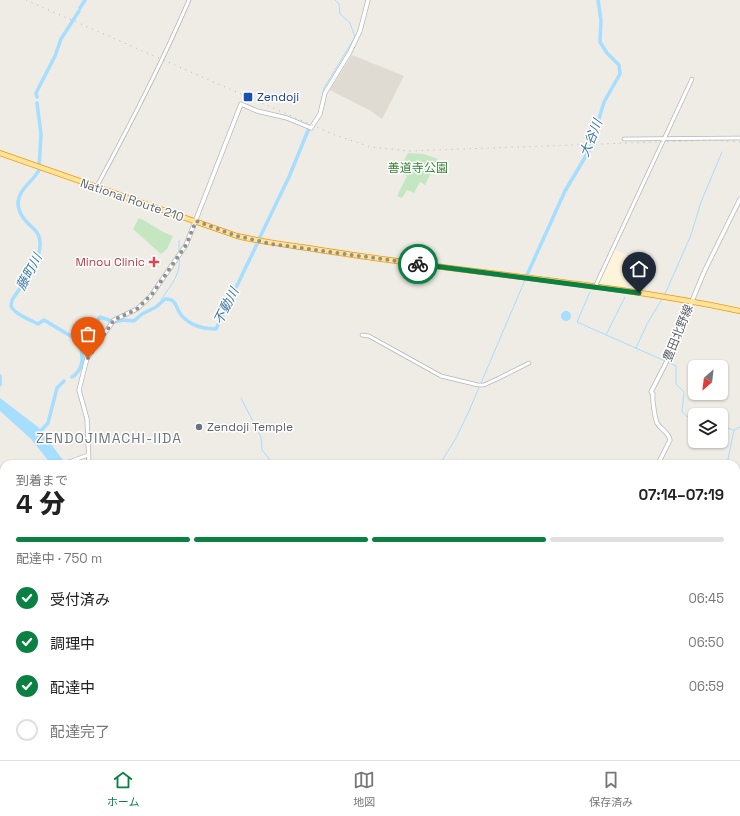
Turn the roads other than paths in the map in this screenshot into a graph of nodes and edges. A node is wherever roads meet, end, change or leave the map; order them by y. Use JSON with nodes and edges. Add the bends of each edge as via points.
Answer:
{"nodes":[{"id":1,"x":189,"y":0,"type":"edge"},
{"id":2,"x":368,"y":0,"type":"edge"},
{"id":3,"x":692,"y":79,"type":"dead end"},
{"id":4,"x":664,"y":138,"type":"junction"},
{"id":5,"x":740,"y":138,"type":"edge"},
{"id":6,"x":624,"y":139,"type":"dead end"},
{"id":7,"x":0,"y":153,"type":"edge"},
{"id":8,"x":96,"y":188,"type":"junction"},
{"id":9,"x":740,"y":199,"type":"edge"},
{"id":10,"x":196,"y":221,"type":"junction"},
{"id":11,"x":595,"y":287,"type":"junction"},
{"id":12,"x":691,"y":302,"type":"junction"},
{"id":13,"x":740,"y":311,"type":"edge"},
{"id":14,"x":362,"y":335,"type":"dead end"},
{"id":15,"x":529,"y":363,"type":"dead end"},
{"id":16,"x":88,"y":455,"type":"junction"},
{"id":17,"x":73,"y":460,"type":"edge"},
{"id":18,"x":89,"y":460,"type":"edge"},
{"id":19,"x":660,"y":460,"type":"edge"}],
"edges":[{"from":1,"to":8,"type":"street","via":[[162,61]]},
{"from":2,"to":10,"type":"main road","via":[[360,31],[325,93],[320,114],[311,128],[242,104]]},
{"from":3,"to":4,"type":"street"},
{"from":4,"to":5,"type":"street"},
{"from":4,"to":6,"type":"street"},
{"from":4,"to":11,"type":"street"},
{"from":7,"to":8,"type":"highway","name":"National Route 210"},
{"from":8,"to":10,"type":"highway","name":"National Route 210"},
{"from":9,"to":12,"type":"main road","name":"豊田北野線"},
{"from":10,"to":11,"type":"highway","name":"National Route 210","via":[[237,236],[272,244]]},
{"from":10,"to":16,"type":"main road","via":[[186,245],[150,297],[137,309],[114,320],[90,352],[79,387],[87,419]]},
{"from":11,"to":12,"type":"highway","name":"National Route 210"},
{"from":12,"to":13,"type":"highway","name":"National Route 210"},
{"from":12,"to":19,"type":"main road","name":"豊田北野線","via":[[669,357],[651,392],[656,421],[670,440]]},
{"from":14,"to":15,"type":"street","via":[[369,336],[444,377],[478,385],[484,385]]},
{"from":16,"to":17,"type":"street"},
{"from":16,"to":18,"type":"main road"}]}
